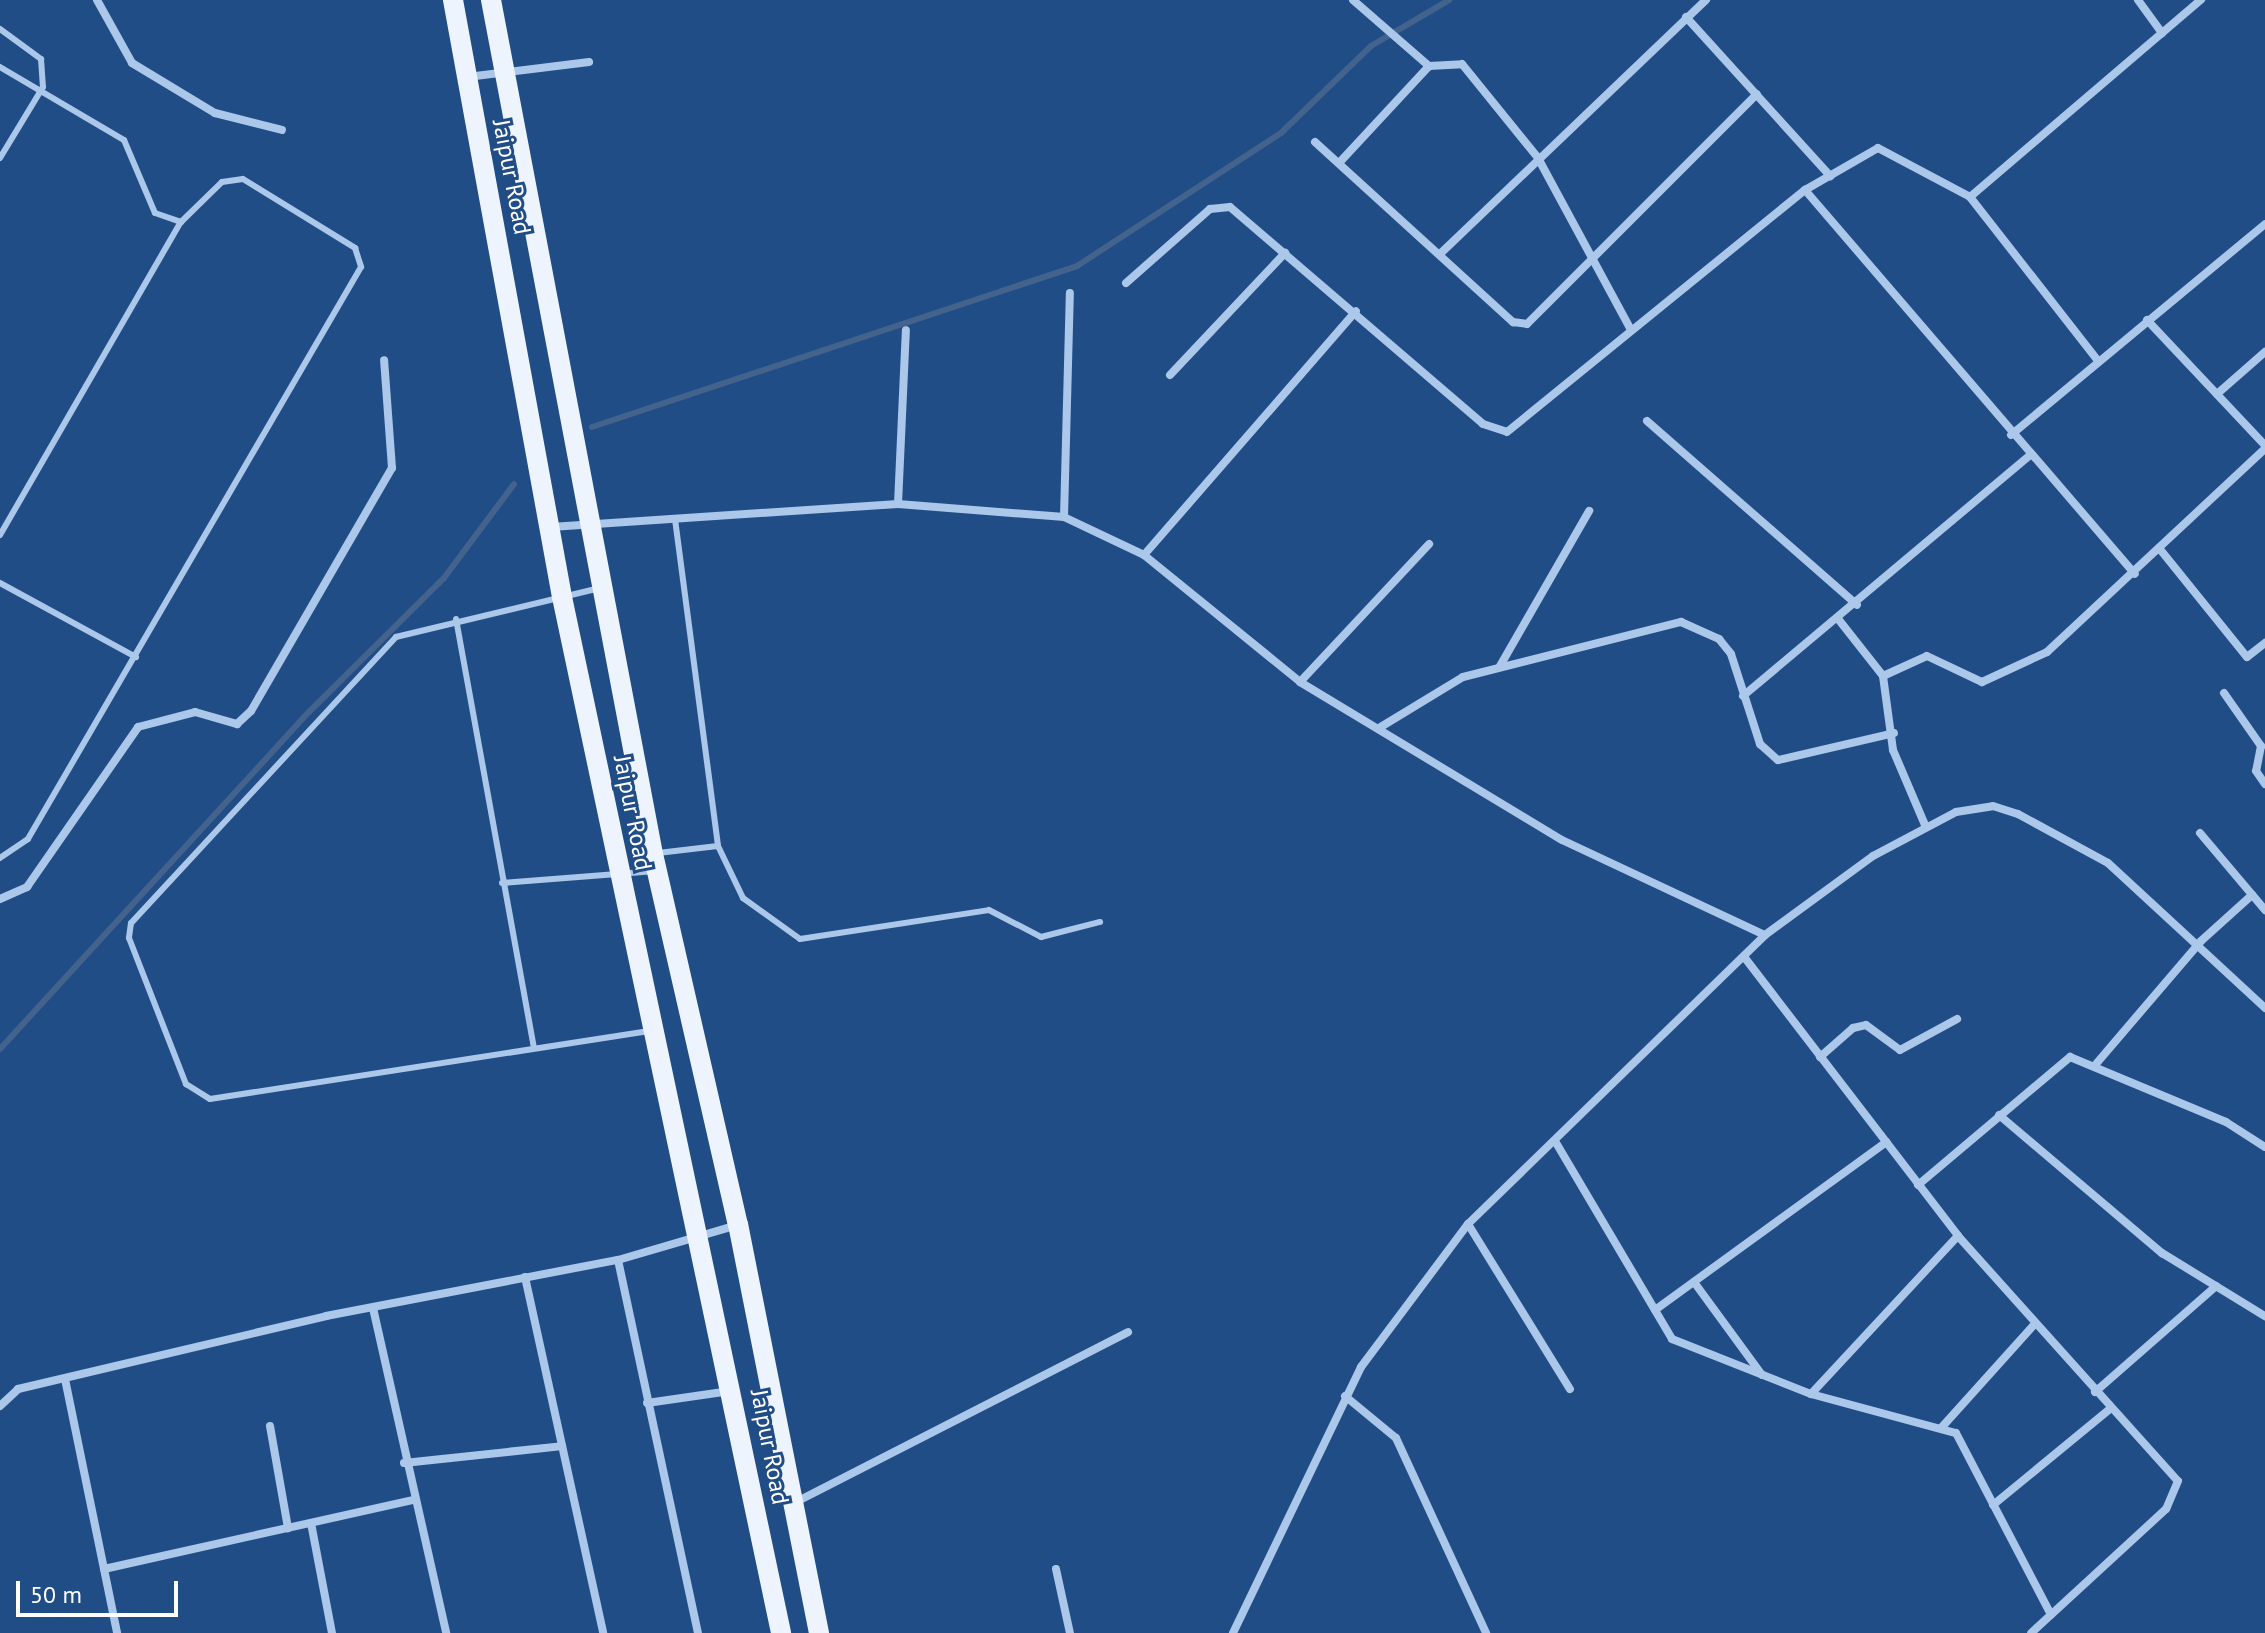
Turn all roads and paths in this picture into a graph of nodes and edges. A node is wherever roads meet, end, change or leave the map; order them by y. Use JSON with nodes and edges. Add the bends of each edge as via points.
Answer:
{"nodes":[{"id":1,"x":97,"y":0,"type":"edge"},
{"id":2,"x":453,"y":0,"type":"edge"},
{"id":3,"x":491,"y":0,"type":"edge"},
{"id":4,"x":1353,"y":0,"type":"edge"},
{"id":5,"x":1706,"y":0,"type":"edge"},
{"id":6,"x":2138,"y":0,"type":"edge"},
{"id":7,"x":2201,"y":0,"type":"edge"},
{"id":8,"x":1686,"y":17,"type":"junction"},
{"id":9,"x":0,"y":29,"type":"edge"},
{"id":10,"x":2162,"y":33,"type":"junction"},
{"id":11,"x":589,"y":62,"type":"dead end"},
{"id":12,"x":1429,"y":66,"type":"junction"},
{"id":13,"x":0,"y":67,"type":"edge"},
{"id":14,"x":503,"y":70,"type":"junction"},
{"id":15,"x":466,"y":77,"type":"junction"},
{"id":16,"x":43,"y":87,"type":"junction"},
{"id":17,"x":1757,"y":94,"type":"junction"},
{"id":18,"x":282,"y":130,"type":"dead end"},
{"id":19,"x":1315,"y":142,"type":"dead end"},
{"id":20,"x":0,"y":158,"type":"edge"},
{"id":21,"x":1538,"y":158,"type":"junction"},
{"id":22,"x":1339,"y":163,"type":"junction"},
{"id":23,"x":1830,"y":176,"type":"junction"},
{"id":24,"x":1805,"y":190,"type":"junction"},
{"id":25,"x":1970,"y":197,"type":"junction"},
{"id":26,"x":181,"y":222,"type":"junction"},
{"id":27,"x":2265,"y":224,"type":"edge"},
{"id":28,"x":1285,"y":253,"type":"junction"},
{"id":29,"x":1440,"y":254,"type":"junction"},
{"id":30,"x":1587,"y":259,"type":"junction"},
{"id":31,"x":1126,"y":283,"type":"dead end"},
{"id":32,"x":1070,"y":293,"type":"dead end"},
{"id":33,"x":1356,"y":311,"type":"junction"},
{"id":34,"x":2147,"y":320,"type":"junction"},
{"id":35,"x":906,"y":330,"type":"dead end"},
{"id":36,"x":1631,"y":330,"type":"junction"},
{"id":37,"x":2265,"y":352,"type":"edge"},
{"id":38,"x":384,"y":360,"type":"dead end"},
{"id":39,"x":2098,"y":361,"type":"junction"},
{"id":40,"x":1170,"y":375,"type":"dead end"},
{"id":41,"x":2217,"y":394,"type":"junction"},
{"id":42,"x":1647,"y":421,"type":"dead end"},
{"id":43,"x":2011,"y":435,"type":"junction"},
{"id":44,"x":2265,"y":447,"type":"edge"},
{"id":45,"x":2029,"y":456,"type":"junction"},
{"id":46,"x":898,"y":504,"type":"junction"},
{"id":47,"x":1589,"y":511,"type":"dead end"},
{"id":48,"x":1064,"y":517,"type":"junction"},
{"id":49,"x":675,"y":519,"type":"junction"},
{"id":50,"x":590,"y":526,"type":"junction"},
{"id":51,"x":551,"y":527,"type":"junction"},
{"id":52,"x":0,"y":535,"type":"edge"},
{"id":53,"x":1429,"y":544,"type":"dead end"},
{"id":54,"x":2159,"y":548,"type":"junction"},
{"id":55,"x":1144,"y":555,"type":"junction"},
{"id":56,"x":2135,"y":574,"type":"junction"},
{"id":57,"x":0,"y":583,"type":"edge"},
{"id":58,"x":604,"y":587,"type":"junction"},
{"id":59,"x":562,"y":597,"type":"junction"},
{"id":60,"x":1857,"y":605,"type":"junction"},
{"id":61,"x":456,"y":619,"type":"junction"},
{"id":62,"x":1839,"y":620,"type":"junction"},
{"id":63,"x":2265,"y":643,"type":"edge"},
{"id":64,"x":136,"y":657,"type":"junction"},
{"id":65,"x":1500,"y":667,"type":"junction"},
{"id":66,"x":1883,"y":676,"type":"junction"},
{"id":67,"x":1300,"y":682,"type":"junction"},
{"id":68,"x":2224,"y":693,"type":"dead end"},
{"id":69,"x":1743,"y":696,"type":"junction"},
{"id":70,"x":1379,"y":728,"type":"junction"},
{"id":71,"x":1894,"y":733,"type":"junction"},
{"id":72,"x":2265,"y":784,"type":"edge"},
{"id":73,"x":1925,"y":825,"type":"junction"},
{"id":74,"x":2200,"y":833,"type":"dead end"},
{"id":75,"x":718,"y":846,"type":"junction"},
{"id":76,"x":0,"y":858,"type":"edge"},
{"id":77,"x":655,"y":862,"type":"junction"},
{"id":78,"x":619,"y":874,"type":"junction"},
{"id":79,"x":502,"y":883,"type":"junction"},
{"id":80,"x":2252,"y":895,"type":"junction"},
{"id":81,"x":0,"y":899,"type":"edge"},
{"id":82,"x":2265,"y":910,"type":"edge"},
{"id":83,"x":1100,"y":922,"type":"dead end"},
{"id":84,"x":1765,"y":935,"type":"junction"},
{"id":85,"x":2201,"y":941,"type":"junction"},
{"id":86,"x":1745,"y":958,"type":"junction"},
{"id":87,"x":2265,"y":1008,"type":"edge"},
{"id":88,"x":1957,"y":1019,"type":"dead end"},
{"id":89,"x":651,"y":1031,"type":"junction"},
{"id":90,"x":534,"y":1048,"type":"junction"},
{"id":91,"x":1820,"y":1057,"type":"junction"},
{"id":92,"x":2096,"y":1064,"type":"junction"},
{"id":93,"x":1999,"y":1115,"type":"junction"},
{"id":94,"x":1555,"y":1141,"type":"junction"},
{"id":95,"x":1886,"y":1142,"type":"junction"},
{"id":96,"x":2265,"y":1147,"type":"edge"},
{"id":97,"x":1918,"y":1185,"type":"junction"},
{"id":98,"x":738,"y":1224,"type":"junction"},
{"id":99,"x":1468,"y":1224,"type":"junction"},
{"id":100,"x":702,"y":1236,"type":"junction"},
{"id":101,"x":1958,"y":1236,"type":"junction"},
{"id":102,"x":618,"y":1260,"type":"junction"},
{"id":103,"x":525,"y":1277,"type":"junction"},
{"id":104,"x":1694,"y":1282,"type":"junction"},
{"id":105,"x":2216,"y":1286,"type":"junction"},
{"id":106,"x":373,"y":1308,"type":"junction"},
{"id":107,"x":1655,"y":1310,"type":"junction"},
{"id":108,"x":2265,"y":1316,"type":"edge"},
{"id":109,"x":2033,"y":1326,"type":"junction"},
{"id":110,"x":1128,"y":1332,"type":"dead end"},
{"id":111,"x":1764,"y":1377,"type":"junction"},
{"id":112,"x":65,"y":1379,"type":"junction"},
{"id":113,"x":1570,"y":1389,"type":"dead end"},
{"id":114,"x":733,"y":1390,"type":"junction"},
{"id":115,"x":2095,"y":1392,"type":"junction"},
{"id":116,"x":1811,"y":1394,"type":"junction"},
{"id":117,"x":1345,"y":1396,"type":"junction"},
{"id":118,"x":647,"y":1403,"type":"junction"},
{"id":119,"x":0,"y":1406,"type":"edge"},
{"id":120,"x":2111,"y":1408,"type":"junction"},
{"id":121,"x":270,"y":1426,"type":"dead end"},
{"id":122,"x":1942,"y":1427,"type":"junction"},
{"id":123,"x":562,"y":1446,"type":"junction"},
{"id":124,"x":404,"y":1463,"type":"junction"},
{"id":125,"x":412,"y":1500,"type":"junction"},
{"id":126,"x":792,"y":1505,"type":"junction"},
{"id":127,"x":1993,"y":1505,"type":"junction"},
{"id":128,"x":311,"y":1523,"type":"junction"},
{"id":129,"x":288,"y":1528,"type":"junction"},
{"id":130,"x":104,"y":1569,"type":"junction"},
{"id":131,"x":1056,"y":1569,"type":"dead end"},
{"id":132,"x":2051,"y":1615,"type":"junction"},
{"id":133,"x":117,"y":1633,"type":"edge"},
{"id":134,"x":332,"y":1633,"type":"edge"},
{"id":135,"x":446,"y":1633,"type":"edge"},
{"id":136,"x":603,"y":1633,"type":"edge"},
{"id":137,"x":698,"y":1633,"type":"edge"},
{"id":138,"x":781,"y":1633,"type":"edge"},
{"id":139,"x":819,"y":1633,"type":"edge"},
{"id":140,"x":1070,"y":1633,"type":"edge"},
{"id":141,"x":1233,"y":1633,"type":"edge"},
{"id":142,"x":1486,"y":1633,"type":"edge"},
{"id":143,"x":2031,"y":1633,"type":"edge"}],
"edges":[{"from":1,"to":18,"type":"street","via":[[132,63],[215,113]]},
{"from":2,"to":15,"type":"main road","name":"Jaipur Road"},
{"from":3,"to":14,"type":"main road","name":"Jaipur Road"},
{"from":4,"to":12,"type":"street","via":[[1387,24]]},
{"from":5,"to":8,"type":"street"},
{"from":6,"to":10,"type":"street"},
{"from":7,"to":10,"type":"street"},
{"from":8,"to":17,"type":"street"},
{"from":8,"to":21,"type":"street"},
{"from":9,"to":16,"type":"lane","via":[[41,59]]},
{"from":10,"to":25,"type":"street"},
{"from":11,"to":14,"type":"street"},
{"from":12,"to":21,"type":"street","via":[[1446,59],[1462,64]]},
{"from":12,"to":22,"type":"street"},
{"from":13,"to":16,"type":"lane"},
{"from":14,"to":15,"type":"street"},
{"from":14,"to":50,"type":"main road","name":"Jaipur Road"},
{"from":15,"to":51,"type":"main road","name":"Jaipur Road"},
{"from":16,"to":20,"type":"lane"},
{"from":16,"to":26,"type":"lane","via":[[124,140],[149,207]]},
{"from":17,"to":23,"type":"street"},
{"from":17,"to":30,"type":"street"},
{"from":19,"to":22,"type":"street"},
{"from":21,"to":29,"type":"street"},
{"from":21,"to":30,"type":"street"},
{"from":22,"to":29,"type":"street"},
{"from":23,"to":24,"type":"street"},
{"from":23,"to":25,"type":"street","via":[[1878,148]]},
{"from":24,"to":36,"type":"street"},
{"from":24,"to":43,"type":"street"},
{"from":25,"to":39,"type":"street"},
{"from":26,"to":52,"type":"lane"},
{"from":26,"to":64,"type":"lane","via":[[222,182],[243,179],[355,248],[361,267]]},
{"from":27,"to":34,"type":"street"},
{"from":28,"to":31,"type":"street","via":[[1219,205]]},
{"from":28,"to":33,"type":"street"},
{"from":28,"to":40,"type":"street"},
{"from":29,"to":30,"type":"street","via":[[1513,322],[1527,324]]},
{"from":30,"to":36,"type":"street"},
{"from":32,"to":48,"type":"street"},
{"from":33,"to":36,"type":"street","via":[[1483,424],[1507,432]]},
{"from":33,"to":55,"type":"street"},
{"from":34,"to":39,"type":"street"},
{"from":34,"to":41,"type":"street"},
{"from":35,"to":46,"type":"street"},
{"from":37,"to":41,"type":"street"},
{"from":38,"to":81,"type":"street","via":[[392,468],[251,711],[237,724],[195,712],[138,727],[27,887]]},
{"from":39,"to":43,"type":"street"},
{"from":41,"to":44,"type":"street"},
{"from":42,"to":60,"type":"street"},
{"from":43,"to":45,"type":"street"},
{"from":44,"to":54,"type":"street"},
{"from":45,"to":56,"type":"street"},
{"from":45,"to":60,"type":"street"},
{"from":46,"to":48,"type":"street"},
{"from":46,"to":49,"type":"street"},
{"from":47,"to":65,"type":"street"},
{"from":48,"to":55,"type":"street"},
{"from":49,"to":50,"type":"street"},
{"from":49,"to":75,"type":"lane"},
{"from":50,"to":51,"type":"street"},
{"from":50,"to":58,"type":"main road","name":"Jaipur Road"},
{"from":51,"to":59,"type":"main road","name":"Jaipur Road"},
{"from":53,"to":67,"type":"street"},
{"from":54,"to":56,"type":"street"},
{"from":54,"to":63,"type":"street","via":[[2247,657]]},
{"from":55,"to":67,"type":"street"},
{"from":56,"to":66,"type":"street","via":[[2090,620],[2007,675],[1973,682],[1927,656]]},
{"from":57,"to":64,"type":"lane"},
{"from":58,"to":59,"type":"lane"},
{"from":58,"to":77,"type":"main road","name":"Jaipur Road"},
{"from":59,"to":61,"type":"lane"},
{"from":59,"to":78,"type":"main road","name":"Jaipur Road"},
{"from":60,"to":62,"type":"street"},
{"from":61,"to":79,"type":"lane"},
{"from":61,"to":90,"type":"lane","via":[[384,647],[131,923],[131,953],[186,1084],[210,1099]]},
{"from":62,"to":66,"type":"street"},
{"from":62,"to":69,"type":"street"},
{"from":64,"to":76,"type":"lane","via":[[28,839]]},
{"from":65,"to":69,"type":"street","via":[[1681,622],[1719,639]]},
{"from":65,"to":70,"type":"street","via":[[1453,682]]},
{"from":66,"to":71,"type":"street"},
{"from":67,"to":70,"type":"street"},
{"from":68,"to":72,"type":"street","via":[[2261,746],[2256,771]]},
{"from":69,"to":71,"type":"street","via":[[1760,744],[1778,760]]},
{"from":70,"to":84,"type":"street","via":[[1562,840]]},
{"from":71,"to":73,"type":"street","via":[[1893,750]]},
{"from":73,"to":84,"type":"street"},
{"from":73,"to":85,"type":"street","via":[[1993,806],[2040,823],[2108,863]]},
{"from":74,"to":80,"type":"street"},
{"from":75,"to":77,"type":"lane"},
{"from":75,"to":83,"type":"lane","via":[[743,898],[800,939],[989,910],[1041,937]]},
{"from":77,"to":78,"type":"lane"},
{"from":77,"to":98,"type":"main road","name":"Jaipur Road"},
{"from":78,"to":79,"type":"lane"},
{"from":78,"to":89,"type":"main road","name":"Jaipur Road"},
{"from":79,"to":90,"type":"lane"},
{"from":80,"to":82,"type":"street"},
{"from":80,"to":85,"type":"street"},
{"from":84,"to":86,"type":"street"},
{"from":85,"to":87,"type":"street"},
{"from":85,"to":92,"type":"street"},
{"from":86,"to":91,"type":"street"},
{"from":86,"to":94,"type":"street"},
{"from":88,"to":91,"type":"street","via":[[1900,1050],[1866,1025],[1853,1028]]},
{"from":89,"to":90,"type":"lane"},
{"from":89,"to":100,"type":"main road","name":"Jaipur Road"},
{"from":91,"to":95,"type":"street"},
{"from":92,"to":93,"type":"street","via":[[2070,1057]]},
{"from":92,"to":96,"type":"street"},
{"from":93,"to":97,"type":"street"},
{"from":93,"to":105,"type":"street","via":[[2162,1253]]},
{"from":94,"to":99,"type":"street"},
{"from":94,"to":107,"type":"street"},
{"from":95,"to":97,"type":"street"},
{"from":95,"to":104,"type":"street"},
{"from":97,"to":101,"type":"street"},
{"from":98,"to":100,"type":"street"},
{"from":98,"to":126,"type":"main road","name":"Jaipur Road"},
{"from":99,"to":113,"type":"street"},
{"from":99,"to":117,"type":"street","via":[[1379,1337]]},
{"from":100,"to":102,"type":"street"},
{"from":100,"to":114,"type":"main road","name":"Jaipur Road"},
{"from":101,"to":109,"type":"street"},
{"from":101,"to":116,"type":"street"},
{"from":102,"to":103,"type":"street"},
{"from":102,"to":118,"type":"street"},
{"from":103,"to":106,"type":"street"},
{"from":103,"to":123,"type":"street"},
{"from":104,"to":107,"type":"street"},
{"from":104,"to":111,"type":"street"},
{"from":105,"to":108,"type":"street"},
{"from":105,"to":115,"type":"street"},
{"from":106,"to":112,"type":"street"},
{"from":106,"to":124,"type":"street"},
{"from":107,"to":111,"type":"street","via":[[1687,1349]]},
{"from":109,"to":115,"type":"street"},
{"from":109,"to":122,"type":"street"},
{"from":110,"to":126,"type":"street"},
{"from":111,"to":116,"type":"street"},
{"from":112,"to":119,"type":"street","via":[[18,1389]]},
{"from":112,"to":130,"type":"street"},
{"from":114,"to":118,"type":"street"},
{"from":114,"to":138,"type":"main road","name":"Jaipur Road"},
{"from":115,"to":120,"type":"street"},
{"from":116,"to":122,"type":"street"},
{"from":117,"to":141,"type":"street"},
{"from":117,"to":142,"type":"street","via":[[1396,1438]]},
{"from":118,"to":137,"type":"street"},
{"from":120,"to":127,"type":"street"},
{"from":120,"to":132,"type":"street","via":[[2171,1470],[2176,1495]]},
{"from":121,"to":129,"type":"street"},
{"from":122,"to":127,"type":"street","via":[[1965,1443]]},
{"from":123,"to":124,"type":"street"},
{"from":123,"to":136,"type":"street"},
{"from":124,"to":125,"type":"street"},
{"from":125,"to":128,"type":"street"},
{"from":125,"to":135,"type":"street"},
{"from":126,"to":139,"type":"main road","name":"Jaipur Road"},
{"from":127,"to":132,"type":"street"},
{"from":128,"to":129,"type":"street"},
{"from":128,"to":134,"type":"street"},
{"from":129,"to":130,"type":"street"},
{"from":130,"to":133,"type":"street"},
{"from":131,"to":140,"type":"street"},
{"from":132,"to":143,"type":"street"}]}
